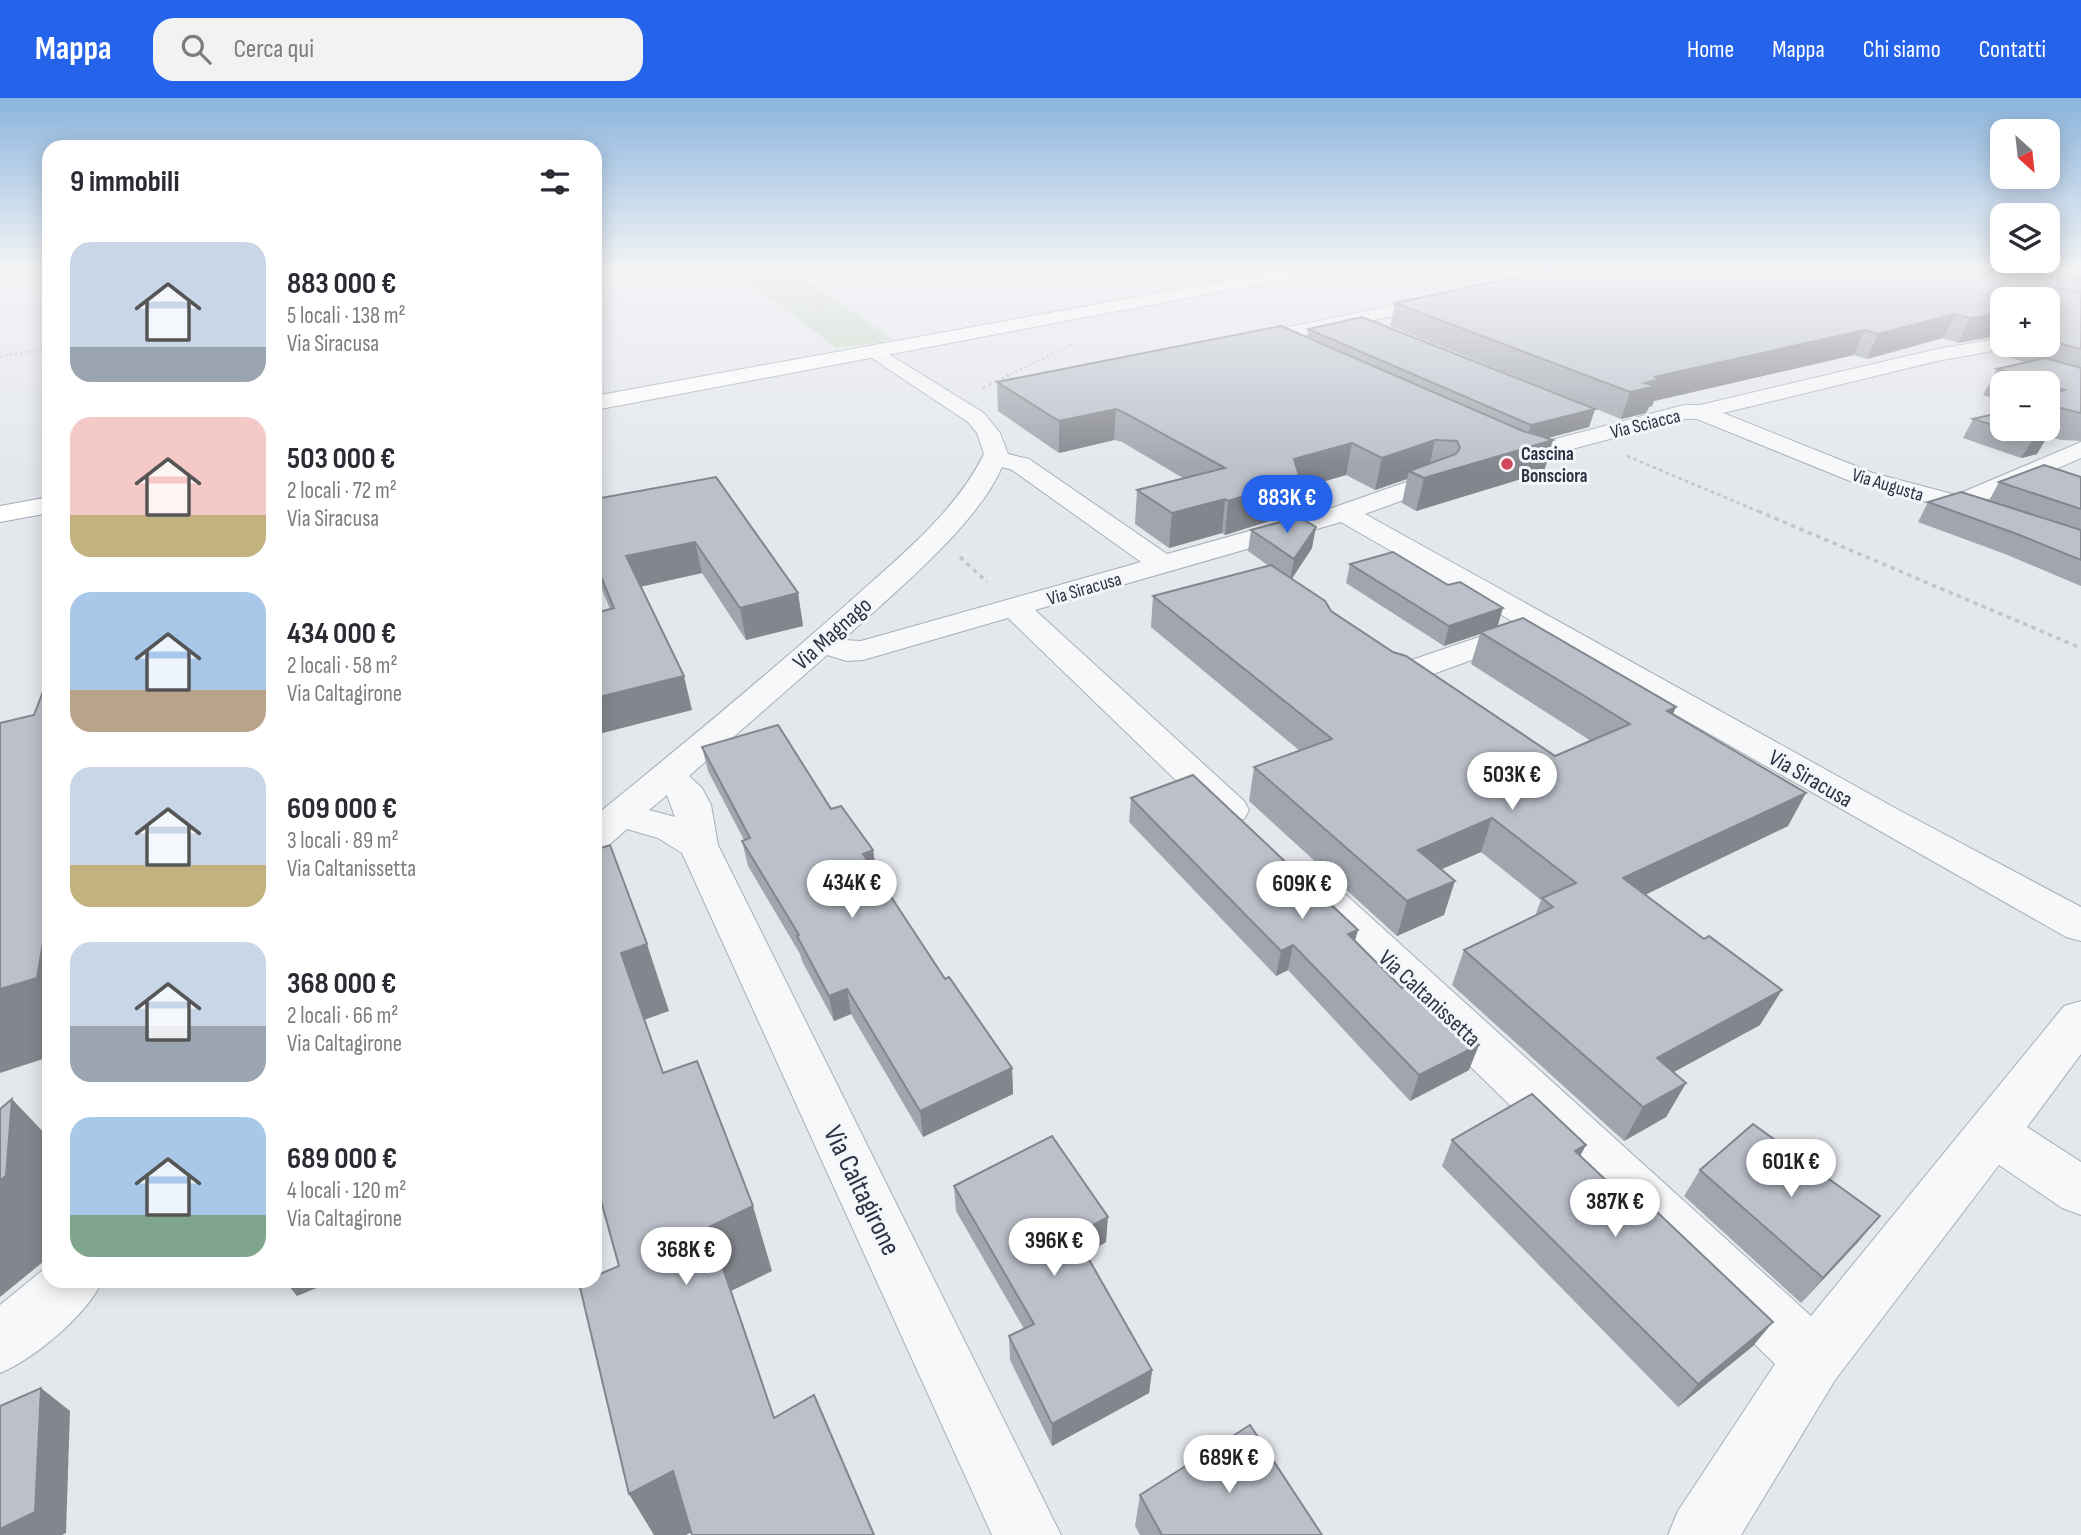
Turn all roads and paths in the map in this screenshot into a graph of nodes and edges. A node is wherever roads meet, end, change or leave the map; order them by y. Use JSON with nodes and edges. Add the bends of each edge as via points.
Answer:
{"nodes":[{"id":1,"x":853,"y":335,"type":"edge"},
{"id":2,"x":959,"y":335,"type":"edge"},
{"id":3,"x":1280,"y":335,"type":"edge"},
{"id":4,"x":1387,"y":335,"type":"edge"},
{"id":5,"x":1266,"y":338,"type":"junction"},
{"id":6,"x":1402,"y":341,"type":"edge"},
{"id":7,"x":1079,"y":342,"type":"dead end"},
{"id":8,"x":1222,"y":347,"type":"edge"},
{"id":9,"x":42,"y":349,"type":"edge"},
{"id":10,"x":874,"y":351,"type":"junction"},
{"id":11,"x":1299,"y":353,"type":"edge"},
{"id":12,"x":1990,"y":354,"type":"edge"},
{"id":13,"x":0,"y":357,"type":"edge"},
{"id":14,"x":970,"y":398,"type":"junction"},
{"id":15,"x":602,"y":401,"type":"edge"},
{"id":16,"x":1700,"y":412,"type":"junction"},
{"id":17,"x":1589,"y":428,"type":"junction"},
{"id":18,"x":1486,"y":438,"type":"edge"},
{"id":19,"x":2030,"y":441,"type":"edge"},
{"id":20,"x":2075,"y":452,"type":"edge"},
{"id":21,"x":996,"y":459,"type":"junction"},
{"id":22,"x":1438,"y":479,"type":"edge"},
{"id":23,"x":42,"y":499,"type":"edge"},
{"id":24,"x":0,"y":502,"type":"edge"},
{"id":25,"x":1958,"y":503,"type":"junction"},
{"id":26,"x":42,"y":506,"type":"edge"},
{"id":27,"x":1344,"y":513,"type":"junction"},
{"id":28,"x":0,"y":514,"type":"edge"},
{"id":29,"x":936,"y":535,"type":"junction"},
{"id":30,"x":2081,"y":545,"type":"edge"},
{"id":31,"x":1164,"y":565,"type":"junction"},
{"id":32,"x":1015,"y":608,"type":"junction"},
{"id":33,"x":1543,"y":626,"type":"junction"},
{"id":34,"x":1348,"y":640,"type":"edge"},
{"id":35,"x":822,"y":644,"type":"junction"},
{"id":36,"x":2081,"y":648,"type":"edge"},
{"id":37,"x":664,"y":778,"type":"junction"},
{"id":38,"x":607,"y":826,"type":"edge"},
{"id":39,"x":698,"y":845,"type":"junction"},
{"id":40,"x":2081,"y":926,"type":"edge"},
{"id":41,"x":2081,"y":1019,"type":"edge"},
{"id":42,"x":1993,"y":1133,"type":"junction"},
{"id":43,"x":2081,"y":1191,"type":"edge"},
{"id":44,"x":65,"y":1288,"type":"edge"},
{"id":45,"x":0,"y":1343,"type":"edge"},
{"id":46,"x":1814,"y":1359,"type":"junction"},
{"id":47,"x":1027,"y":1535,"type":"edge"},
{"id":48,"x":1702,"y":1535,"type":"edge"}],
"edges":[{"from":1,"to":10,"type":"path"},
{"from":2,"to":10,"type":"main road"},
{"from":3,"to":5,"type":"street"},
{"from":4,"to":6,"type":"street"},
{"from":5,"to":8,"type":"street"},
{"from":5,"to":11,"type":"street"},
{"from":7,"to":14,"type":"path","via":[[1018,369]]},
{"from":9,"to":13,"type":"path"},
{"from":10,"to":14,"type":"street","via":[[940,395]]},
{"from":10,"to":15,"type":"main road"},
{"from":12,"to":16,"type":"street","name":"Via Sciacca","via":[[1937,355]]},
{"from":14,"to":21,"type":"street","via":[[994,445]]},
{"from":16,"to":17,"type":"street","name":"Via Sciacca","via":[[1618,429]]},
{"from":16,"to":25,"type":"street","name":"Via Augusta","via":[[1864,478]]},
{"from":17,"to":18,"type":"street","name":"Via Sciacca","via":[[1523,455]]},
{"from":17,"to":36,"type":"path"},
{"from":19,"to":20,"type":"street"},
{"from":20,"to":25,"type":"street"},
{"from":21,"to":29,"type":"street","name":"Via Magnago","via":[[992,472]]},
{"from":21,"to":31,"type":"street","via":[[1020,464]]},
{"from":22,"to":27,"type":"street","name":"Via Siracusa"},
{"from":23,"to":24,"type":"main road"},
{"from":25,"to":30,"type":"street","name":"Via Augusta"},
{"from":26,"to":28,"type":"main road"},
{"from":27,"to":31,"type":"street","name":"Via Siracusa"},
{"from":27,"to":33,"type":"street","name":"Via Siracusa"},
{"from":29,"to":32,"type":"path"},
{"from":29,"to":35,"type":"street","name":"Via Magnago"},
{"from":31,"to":32,"type":"street","name":"Via Siracusa"},
{"from":32,"to":35,"type":"street","name":"Via Siracusa","via":[[863,650]]},
{"from":32,"to":46,"type":"street","name":"Via Caltanissetta"},
{"from":33,"to":34,"type":"street","via":[[1399,675]]},
{"from":33,"to":40,"type":"street","name":"Via Siracusa"},
{"from":35,"to":37,"type":"street","name":"Via Magnago"},
{"from":37,"to":38,"type":"street","name":"Via Magnago"},
{"from":37,"to":39,"type":"street","name":"Via Caltagirone","via":[[682,786],[690,798]]},
{"from":38,"to":39,"type":"street","via":[[672,829]]},
{"from":39,"to":47,"type":"street","name":"Via Caltagirone"},
{"from":41,"to":42,"type":"street"},
{"from":42,"to":43,"type":"street"},
{"from":42,"to":46,"type":"street"},
{"from":44,"to":45,"type":"street"},
{"from":46,"to":48,"type":"street"}]}
